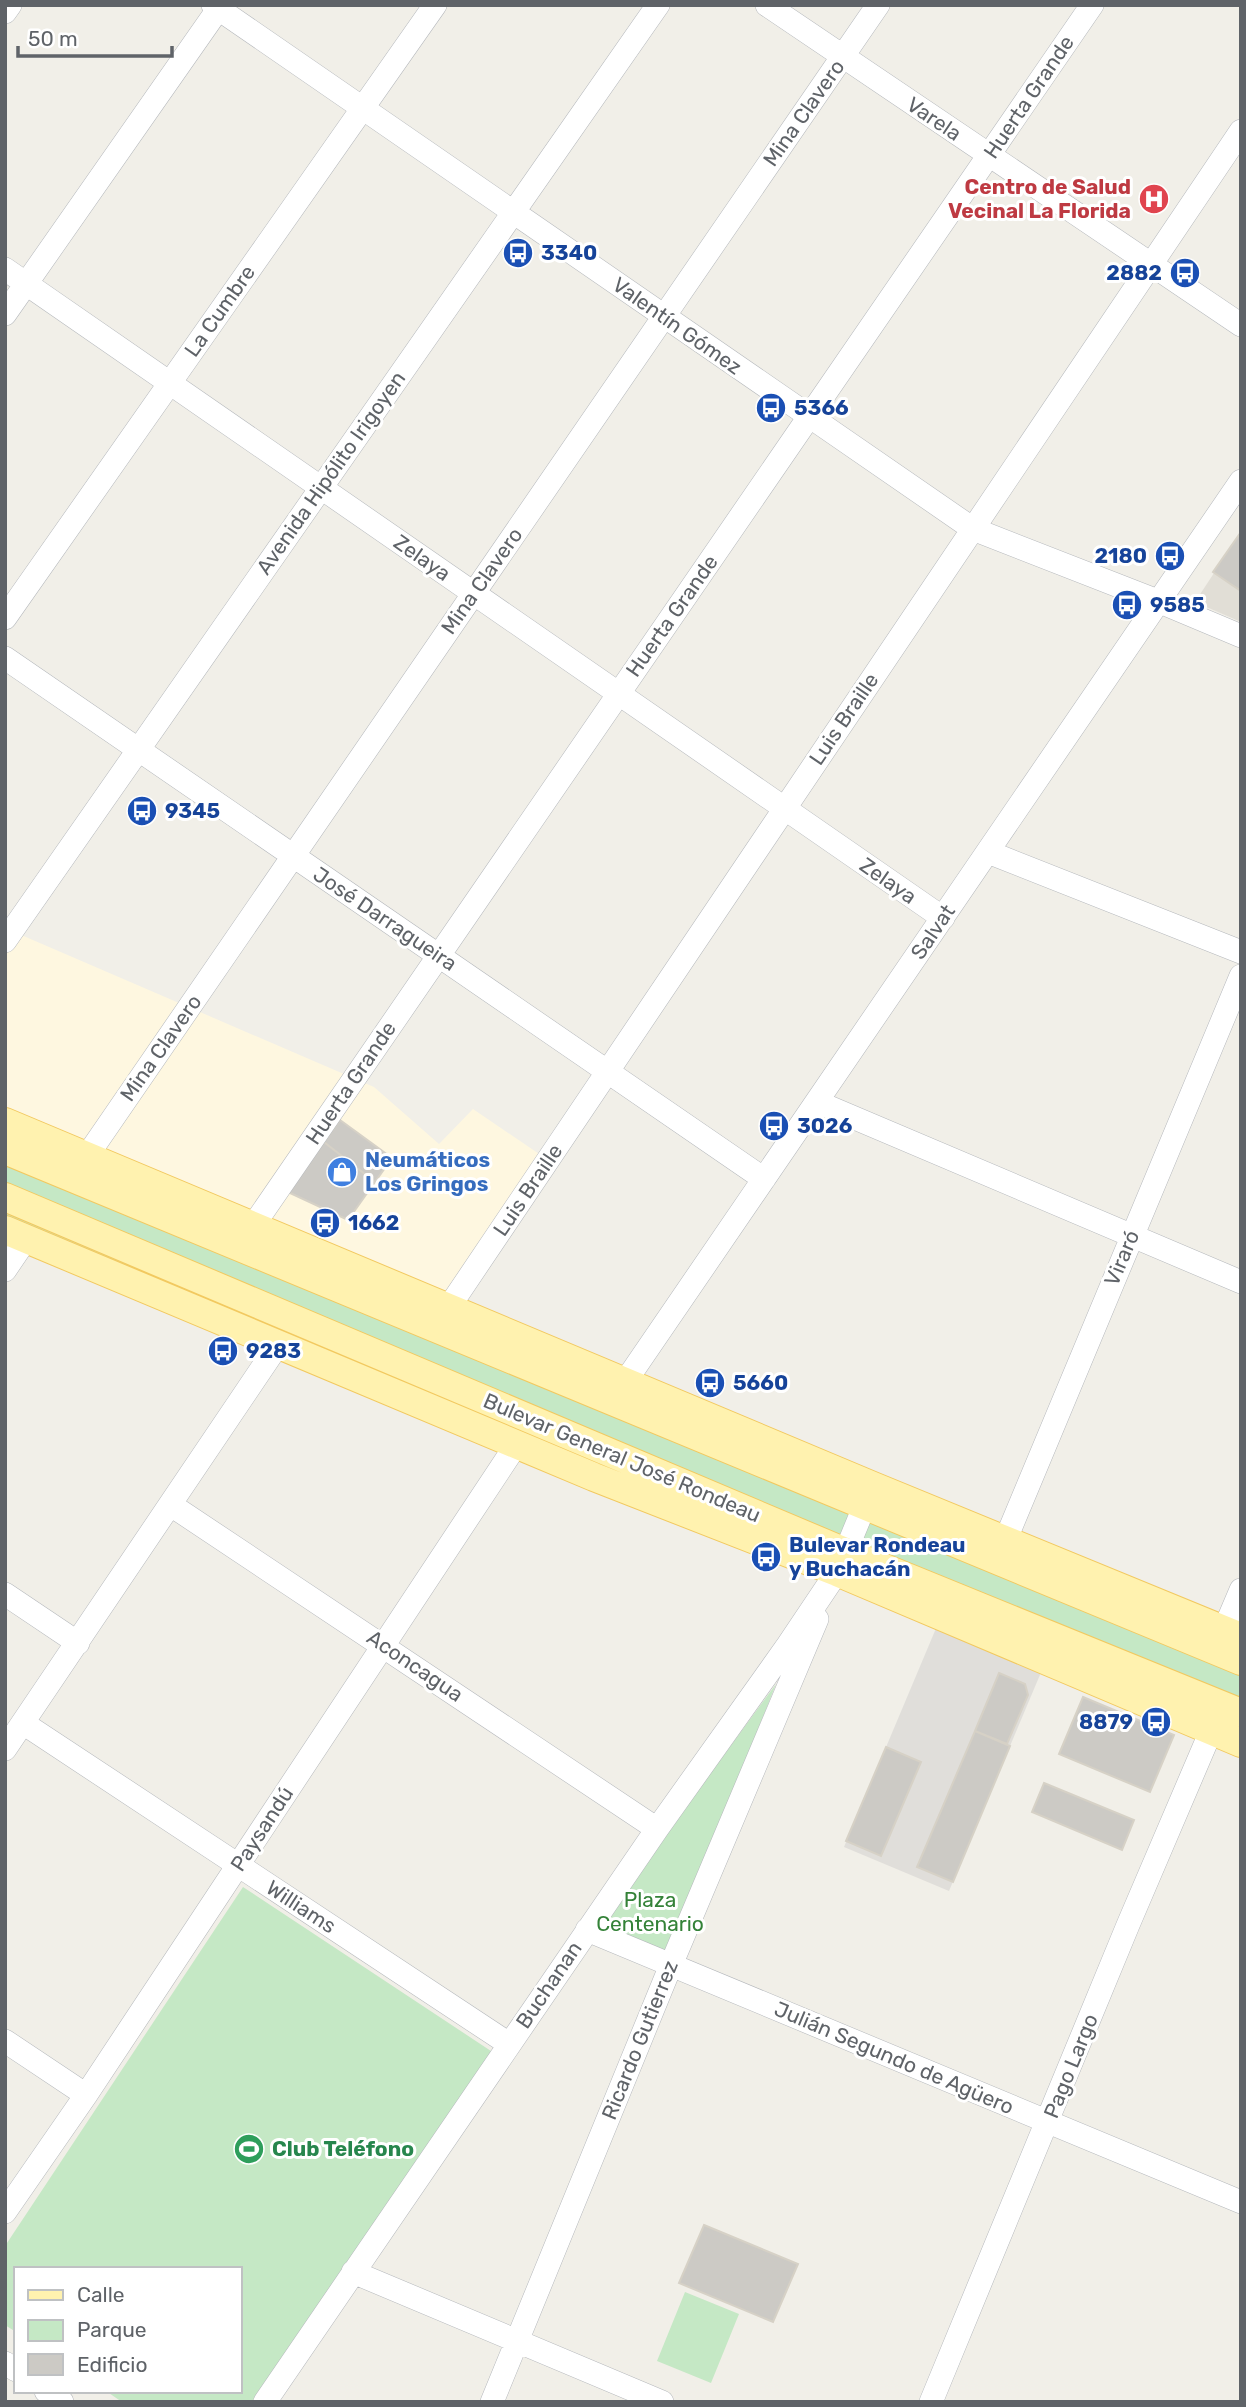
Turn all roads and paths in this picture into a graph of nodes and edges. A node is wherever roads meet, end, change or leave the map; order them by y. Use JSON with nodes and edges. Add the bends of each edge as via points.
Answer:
{"nodes":[{"id":1,"x":10,"y":5,"type":"edge"},
{"id":2,"x":435,"y":5,"type":"edge"},
{"id":3,"x":658,"y":5,"type":"edge"},
{"id":4,"x":767,"y":5,"type":"edge"},
{"id":5,"x":878,"y":5,"type":"edge"},
{"id":6,"x":1092,"y":5,"type":"edge"},
{"id":7,"x":217,"y":6,"type":"edge"},
{"id":8,"x":5,"y":12,"type":"edge"},
{"id":9,"x":842,"y":57,"type":"junction"},
{"id":10,"x":362,"y":109,"type":"junction"},
{"id":11,"x":1241,"y":131,"type":"edge"},
{"id":12,"x":989,"y":156,"type":"junction"},
{"id":13,"x":513,"y":213,"type":"junction"},
{"id":14,"x":1151,"y":265,"type":"junction"},
{"id":15,"x":5,"y":269,"type":"edge"},
{"id":16,"x":26,"y":284,"type":"junction"},
{"id":17,"x":5,"y":314,"type":"edge"},
{"id":18,"x":664,"y":317,"type":"junction"},
{"id":19,"x":1241,"y":325,"type":"edge"},
{"id":20,"x":170,"y":383,"type":"junction"},
{"id":21,"x":809,"y":417,"type":"junction"},
{"id":22,"x":1241,"y":481,"type":"edge"},
{"id":23,"x":321,"y":487,"type":"junction"},
{"id":24,"x":973,"y":529,"type":"junction"},
{"id":25,"x":473,"y":593,"type":"junction"},
{"id":26,"x":1160,"y":602,"type":"junction"},
{"id":27,"x":5,"y":618,"type":"edge"},
{"id":28,"x":1241,"y":636,"type":"edge"},
{"id":29,"x":5,"y":659,"type":"edge"},
{"id":30,"x":618,"y":694,"type":"junction"},
{"id":31,"x":138,"y":748,"type":"junction"},
{"id":32,"x":784,"y":809,"type":"junction"},
{"id":33,"x":988,"y":852,"type":"junction"},
{"id":34,"x":293,"y":856,"type":"junction"},
{"id":35,"x":943,"y":918,"type":"junction"},
{"id":36,"x":5,"y":941,"type":"edge"},
{"id":37,"x":1241,"y":952,"type":"edge"},
{"id":38,"x":438,"y":956,"type":"junction"},
{"id":39,"x":1241,"y":975,"type":"edge"},
{"id":40,"x":607,"y":1072,"type":"junction"},
{"id":41,"x":817,"y":1102,"type":"junction"},
{"id":42,"x":5,"y":1122,"type":"edge"},
{"id":43,"x":5,"y":1150,"type":"edge"},
{"id":44,"x":87,"y":1156,"type":"junction"},
{"id":45,"x":764,"y":1179,"type":"junction"},
{"id":46,"x":156,"y":1186,"type":"junction"},
{"id":47,"x":5,"y":1196,"type":"edge"},
{"id":48,"x":253,"y":1226,"type":"junction"},
{"id":49,"x":16,"y":1235,"type":"edge"},
{"id":50,"x":211,"y":1235,"type":"junction"},
{"id":51,"x":1131,"y":1236,"type":"junction"},
{"id":52,"x":5,"y":1270,"type":"edge"},
{"id":53,"x":1241,"y":1282,"type":"edge"},
{"id":54,"x":449,"y":1307,"type":"junction"},
{"id":55,"x":277,"y":1346,"type":"junction"},
{"id":56,"x":433,"y":1377,"type":"junction"},
{"id":57,"x":625,"y":1382,"type":"junction"},
{"id":58,"x":516,"y":1445,"type":"junction"},
{"id":59,"x":594,"y":1477,"type":"junction"},
{"id":60,"x":869,"y":1496,"type":"junction"},
{"id":61,"x":171,"y":1505,"type":"junction"},
{"id":62,"x":1005,"y":1541,"type":"junction"},
{"id":63,"x":841,"y":1562,"type":"junction"},
{"id":64,"x":1241,"y":1590,"type":"edge"},
{"id":65,"x":5,"y":1594,"type":"edge"},
{"id":66,"x":1149,"y":1601,"type":"junction"},
{"id":67,"x":1233,"y":1633,"type":"edge"},
{"id":68,"x":78,"y":1643,"type":"junction"},
{"id":69,"x":383,"y":1645,"type":"junction"},
{"id":70,"x":795,"y":1649,"type":"junction"},
{"id":71,"x":1241,"y":1654,"type":"edge"},
{"id":72,"x":1241,"y":1661,"type":"edge"},
{"id":73,"x":1241,"y":1713,"type":"edge"},
{"id":74,"x":23,"y":1723,"type":"junction"},
{"id":75,"x":1211,"y":1731,"type":"junction"},
{"id":76,"x":1241,"y":1742,"type":"edge"},
{"id":77,"x":5,"y":1749,"type":"edge"},
{"id":78,"x":657,"y":1829,"type":"junction"},
{"id":79,"x":237,"y":1866,"type":"junction"},
{"id":80,"x":587,"y":1930,"type":"junction"},
{"id":81,"x":671,"y":1965,"type":"junction"},
{"id":82,"x":5,"y":2040,"type":"edge"},
{"id":83,"x":509,"y":2044,"type":"junction"},
{"id":84,"x":86,"y":2095,"type":"junction"},
{"id":85,"x":1048,"y":2122,"type":"junction"},
{"id":86,"x":1241,"y":2202,"type":"edge"},
{"id":87,"x":5,"y":2212,"type":"edge"},
{"id":88,"x":353,"y":2272,"type":"junction"},
{"id":89,"x":517,"y":2342,"type":"junction"},
{"id":90,"x":265,"y":2402,"type":"edge"},
{"id":91,"x":492,"y":2402,"type":"edge"},
{"id":92,"x":662,"y":2402,"type":"edge"},
{"id":93,"x":931,"y":2402,"type":"edge"}],
"edges":[{"from":1,"to":8,"type":"street"},
{"from":2,"to":10,"type":"street","name":"La Cumbre"},
{"from":3,"to":13,"type":"street","name":"Avenida Hipólito Irigoyen"},
{"from":4,"to":9,"type":"street","name":"Varela"},
{"from":5,"to":9,"type":"street","name":"Mina Clavero"},
{"from":6,"to":12,"type":"street","name":"Huerta Grande"},
{"from":7,"to":10,"type":"street","name":"Valentín Gómez"},
{"from":7,"to":16,"type":"street"},
{"from":9,"to":12,"type":"street","name":"Varela"},
{"from":9,"to":18,"type":"street","name":"Mina Clavero"},
{"from":10,"to":13,"type":"street","name":"Valentín Gómez"},
{"from":10,"to":20,"type":"street","name":"La Cumbre"},
{"from":11,"to":14,"type":"street","name":"Luis Braille"},
{"from":12,"to":14,"type":"street","name":"Varela"},
{"from":12,"to":21,"type":"street","name":"Huerta Grande"},
{"from":13,"to":18,"type":"street","name":"Valentín Gómez"},
{"from":13,"to":23,"type":"street","name":"Avenida Hipólito Irigoyen"},
{"from":14,"to":19,"type":"street","name":"Varela"},
{"from":14,"to":24,"type":"street","name":"Luis Braille"},
{"from":15,"to":16,"type":"street","name":"Zelaya"},
{"from":16,"to":17,"type":"street"},
{"from":16,"to":20,"type":"street","name":"Zelaya"},
{"from":18,"to":21,"type":"street","name":"Valentín Gómez"},
{"from":18,"to":25,"type":"street","name":"Mina Clavero"},
{"from":20,"to":23,"type":"street","name":"Zelaya"},
{"from":20,"to":27,"type":"street","name":"La Cumbre"},
{"from":21,"to":24,"type":"street","name":"Valentín Gómez"},
{"from":21,"to":30,"type":"street","name":"Huerta Grande"},
{"from":22,"to":26,"type":"street","name":"Salvat"},
{"from":23,"to":25,"type":"street","name":"Zelaya"},
{"from":23,"to":31,"type":"street","name":"Avenida Hipólito Irigoyen"},
{"from":24,"to":26,"type":"street","name":"Valentín Gómez"},
{"from":24,"to":32,"type":"street","name":"Luis Braille"},
{"from":25,"to":30,"type":"street","name":"Zelaya"},
{"from":25,"to":34,"type":"street","name":"Mina Clavero"},
{"from":26,"to":28,"type":"street","name":"Valentín Gómez"},
{"from":26,"to":33,"type":"street","name":"Salvat"},
{"from":29,"to":31,"type":"street","name":"José Darragueira"},
{"from":30,"to":32,"type":"street","name":"Zelaya"},
{"from":30,"to":38,"type":"street","name":"Huerta Grande"},
{"from":31,"to":34,"type":"street","name":"José Darragueira"},
{"from":31,"to":36,"type":"street","name":"Avenida Hipólito Irigoyen"},
{"from":32,"to":35,"type":"street","name":"Zelaya"},
{"from":32,"to":40,"type":"street","name":"Luis Braille"},
{"from":33,"to":35,"type":"street","name":"Salvat"},
{"from":33,"to":37,"type":"street"},
{"from":34,"to":38,"type":"street","name":"José Darragueira"},
{"from":34,"to":44,"type":"street","name":"Mina Clavero"},
{"from":35,"to":41,"type":"street","name":"Salvat"},
{"from":38,"to":40,"type":"street","name":"José Darragueira"},
{"from":38,"to":48,"type":"street","name":"Huerta Grande"},
{"from":39,"to":51,"type":"street","name":"Viraró"},
{"from":40,"to":45,"type":"street","name":"José Darragueira"},
{"from":40,"to":54,"type":"street","name":"Luis Braille"},
{"from":41,"to":45,"type":"street","name":"Salvat"},
{"from":41,"to":51,"type":"street"},
{"from":42,"to":44,"type":"main road"},
{"from":43,"to":50,"type":"main road"},
{"from":44,"to":46,"type":"main road"},
{"from":45,"to":57,"type":"street","name":"Salvat"},
{"from":46,"to":48,"type":"main road"},
{"from":46,"to":50,"type":"main road"},
{"from":47,"to":56,"type":"main road","name":"Bulevar General José Rondeau"},
{"from":48,"to":54,"type":"main road"},
{"from":49,"to":52,"type":"street"},
{"from":49,"to":55,"type":"main road","name":"Bulevar General José Rondeau"},
{"from":50,"to":60,"type":"main road"},
{"from":51,"to":53,"type":"street"},
{"from":51,"to":62,"type":"street","name":"Viraró"},
{"from":54,"to":57,"type":"main road"},
{"from":55,"to":58,"type":"main road","name":"Bulevar General José Rondeau"},
{"from":55,"to":61,"type":"street"},
{"from":56,"to":59,"type":"main road"},
{"from":56,"to":63,"type":"main road","name":"Bulevar General José Rondeau"},
{"from":57,"to":60,"type":"main road"},
{"from":58,"to":59,"type":"main road","name":"Bulevar General José Rondeau"},
{"from":58,"to":69,"type":"street","name":"Paysandú"},
{"from":59,"to":63,"type":"main road","name":"Bulevar General José Rondeau"},
{"from":60,"to":62,"type":"main road"},
{"from":60,"to":63,"type":"street","name":"Ricardo Gutierrez"},
{"from":60,"to":72,"type":"main road"},
{"from":61,"to":68,"type":"street"},
{"from":61,"to":69,"type":"street","name":"Aconcagua"},
{"from":62,"to":66,"type":"main road"},
{"from":63,"to":70,"type":"street","name":"Ricardo Gutierrez"},
{"from":63,"to":73,"type":"main road","name":"Bulevar General José Rondeau"},
{"from":63,"to":75,"type":"main road","name":"Bulevar General José Rondeau"},
{"from":64,"to":67,"type":"street"},
{"from":65,"to":68,"type":"street"},
{"from":66,"to":67,"type":"main road"},
{"from":66,"to":71,"type":"main road"},
{"from":68,"to":74,"type":"street"},
{"from":69,"to":78,"type":"street","name":"Aconcagua"},
{"from":69,"to":79,"type":"street","name":"Paysandú"},
{"from":70,"to":78,"type":"street","name":"Buchanan"},
{"from":70,"to":81,"type":"street","name":"Ricardo Gutierrez"},
{"from":74,"to":77,"type":"street"},
{"from":74,"to":79,"type":"street","name":"Williams"},
{"from":75,"to":76,"type":"main road","name":"Bulevar General José Rondeau"},
{"from":75,"to":85,"type":"street","name":"Pago Largo"},
{"from":78,"to":80,"type":"street","name":"Buchanan"},
{"from":79,"to":83,"type":"street","name":"Williams"},
{"from":79,"to":84,"type":"street","name":"Paysandú"},
{"from":80,"to":81,"type":"street","name":"Julián Segundo de Agüero"},
{"from":80,"to":83,"type":"street","name":"Buchanan"},
{"from":81,"to":85,"type":"street","name":"Julián Segundo de Agüero"},
{"from":81,"to":89,"type":"street","name":"Ricardo Gutierrez"},
{"from":82,"to":84,"type":"street"},
{"from":83,"to":88,"type":"street","name":"Buchanan"},
{"from":84,"to":87,"type":"street","name":"Paysandú"},
{"from":85,"to":86,"type":"street","name":"Julián Segundo de Agüero"},
{"from":85,"to":93,"type":"street","name":"Pago Largo"},
{"from":88,"to":89,"type":"street"},
{"from":88,"to":90,"type":"street","name":"Buchanan"},
{"from":89,"to":91,"type":"street","name":"Ricardo Gutierrez"},
{"from":89,"to":92,"type":"street"}]}
